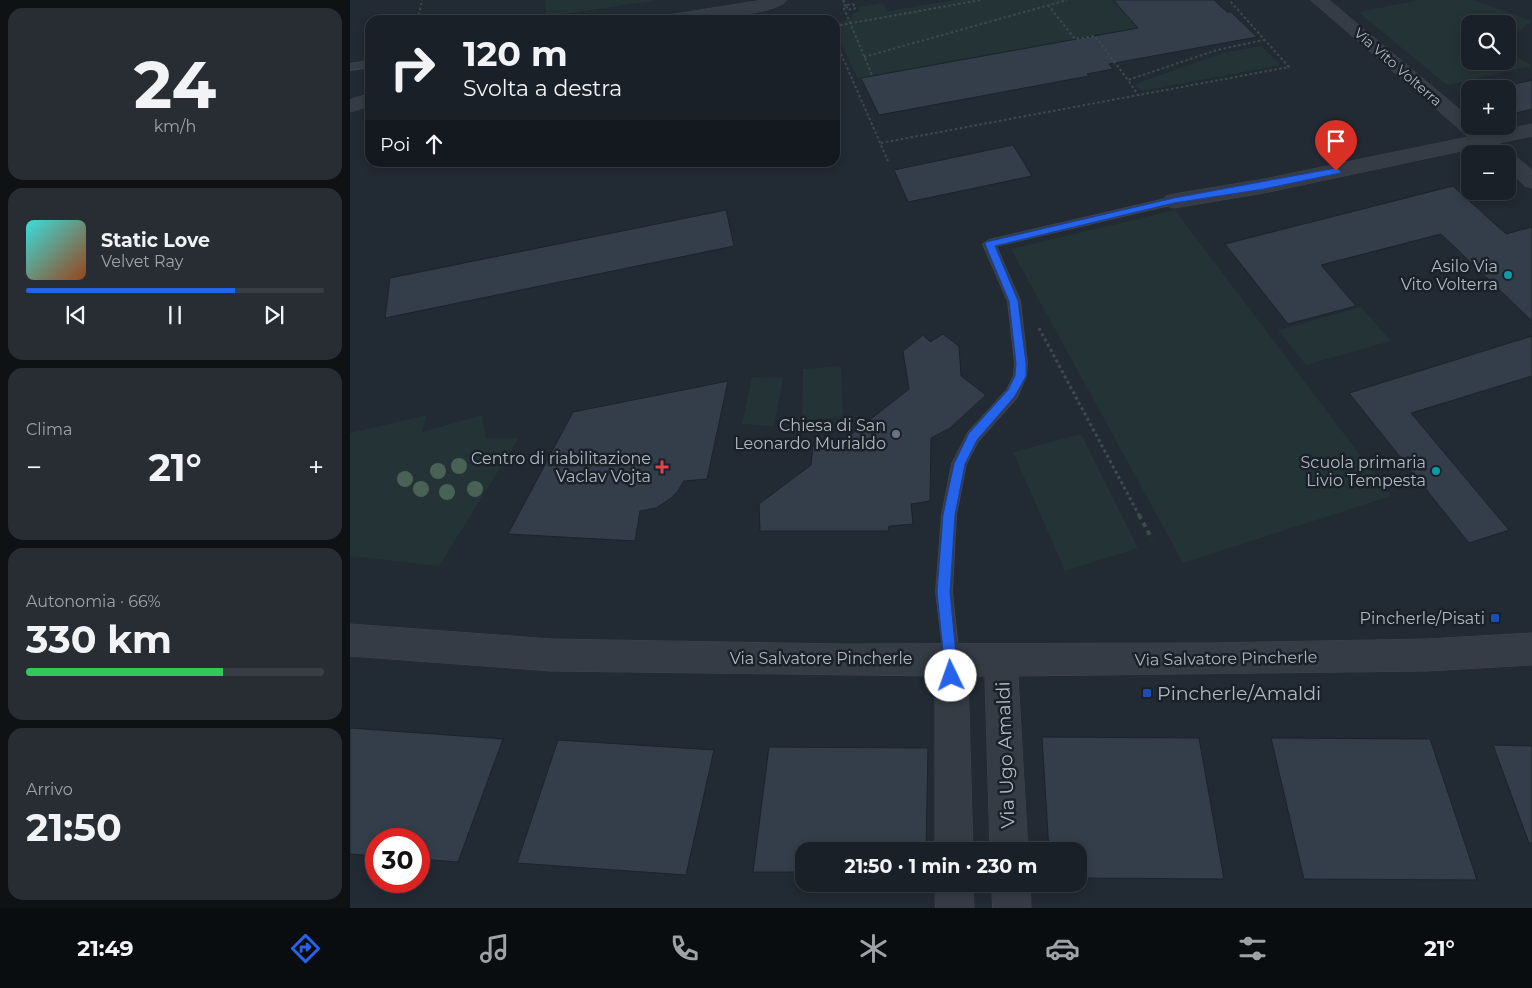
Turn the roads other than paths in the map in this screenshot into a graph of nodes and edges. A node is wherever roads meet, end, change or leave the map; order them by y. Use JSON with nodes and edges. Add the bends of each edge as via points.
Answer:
{"nodes":[{"id":1,"x":780,"y":0,"type":"edge"},
{"id":2,"x":1320,"y":0,"type":"edge"},
{"id":3,"x":700,"y":15,"type":"edge"},
{"id":4,"x":365,"y":65,"type":"edge"},
{"id":5,"x":350,"y":67,"type":"edge"},
{"id":6,"x":365,"y":102,"type":"edge"},
{"id":7,"x":350,"y":106,"type":"edge"},
{"id":8,"x":1532,"y":130,"type":"edge"},
{"id":9,"x":1483,"y":140,"type":"junction"},
{"id":10,"x":1489,"y":145,"type":"edge"},
{"id":11,"x":1516,"y":167,"type":"edge"},
{"id":12,"x":1532,"y":181,"type":"edge"},
{"id":13,"x":1174,"y":200,"type":"joint"},
{"id":14,"x":350,"y":640,"type":"edge"},
{"id":15,"x":1532,"y":649,"type":"edge"},
{"id":16,"x":1001,"y":658,"type":"junction"},
{"id":17,"x":951,"y":659,"type":"junction"},
{"id":18,"x":954,"y":842,"type":"edge"},
{"id":19,"x":1009,"y":842,"type":"edge"},
{"id":20,"x":954,"y":892,"type":"edge"},
{"id":21,"x":1011,"y":892,"type":"edge"},
{"id":22,"x":954,"y":908,"type":"edge"},
{"id":23,"x":1012,"y":908,"type":"edge"}],
"edges":[{"from":1,"to":3,"type":"street"},
{"from":2,"to":9,"type":"street","name":"Via Vito Volterra"},
{"from":4,"to":5,"type":"lane"},
{"from":6,"to":7,"type":"street"},
{"from":8,"to":9,"type":"street"},
{"from":9,"to":10,"type":"street","name":"Via Vito Volterra"},
{"from":9,"to":13,"type":"street","via":[[1264,186]]},
{"from":11,"to":12,"type":"street"},
{"from":13,"to":17,"type":"lane","via":[[990,244],[1014,301],[1020,376],[1012,393],[973,437],[959,464],[949,515],[944,592]]},
{"from":14,"to":17,"type":"street","name":"Via Salvatore Pincherle","via":[[551,654]]},
{"from":15,"to":16,"type":"street","name":"Via Salvatore Pincherle","via":[[1427,655],[1218,659]]},
{"from":16,"to":17,"type":"street","name":"Via Salvatore Pincherle"},
{"from":16,"to":19,"type":"street","name":"Via Ugo Amaldi"},
{"from":17,"to":18,"type":"street"},
{"from":20,"to":22,"type":"street"},
{"from":21,"to":23,"type":"street"}]}
